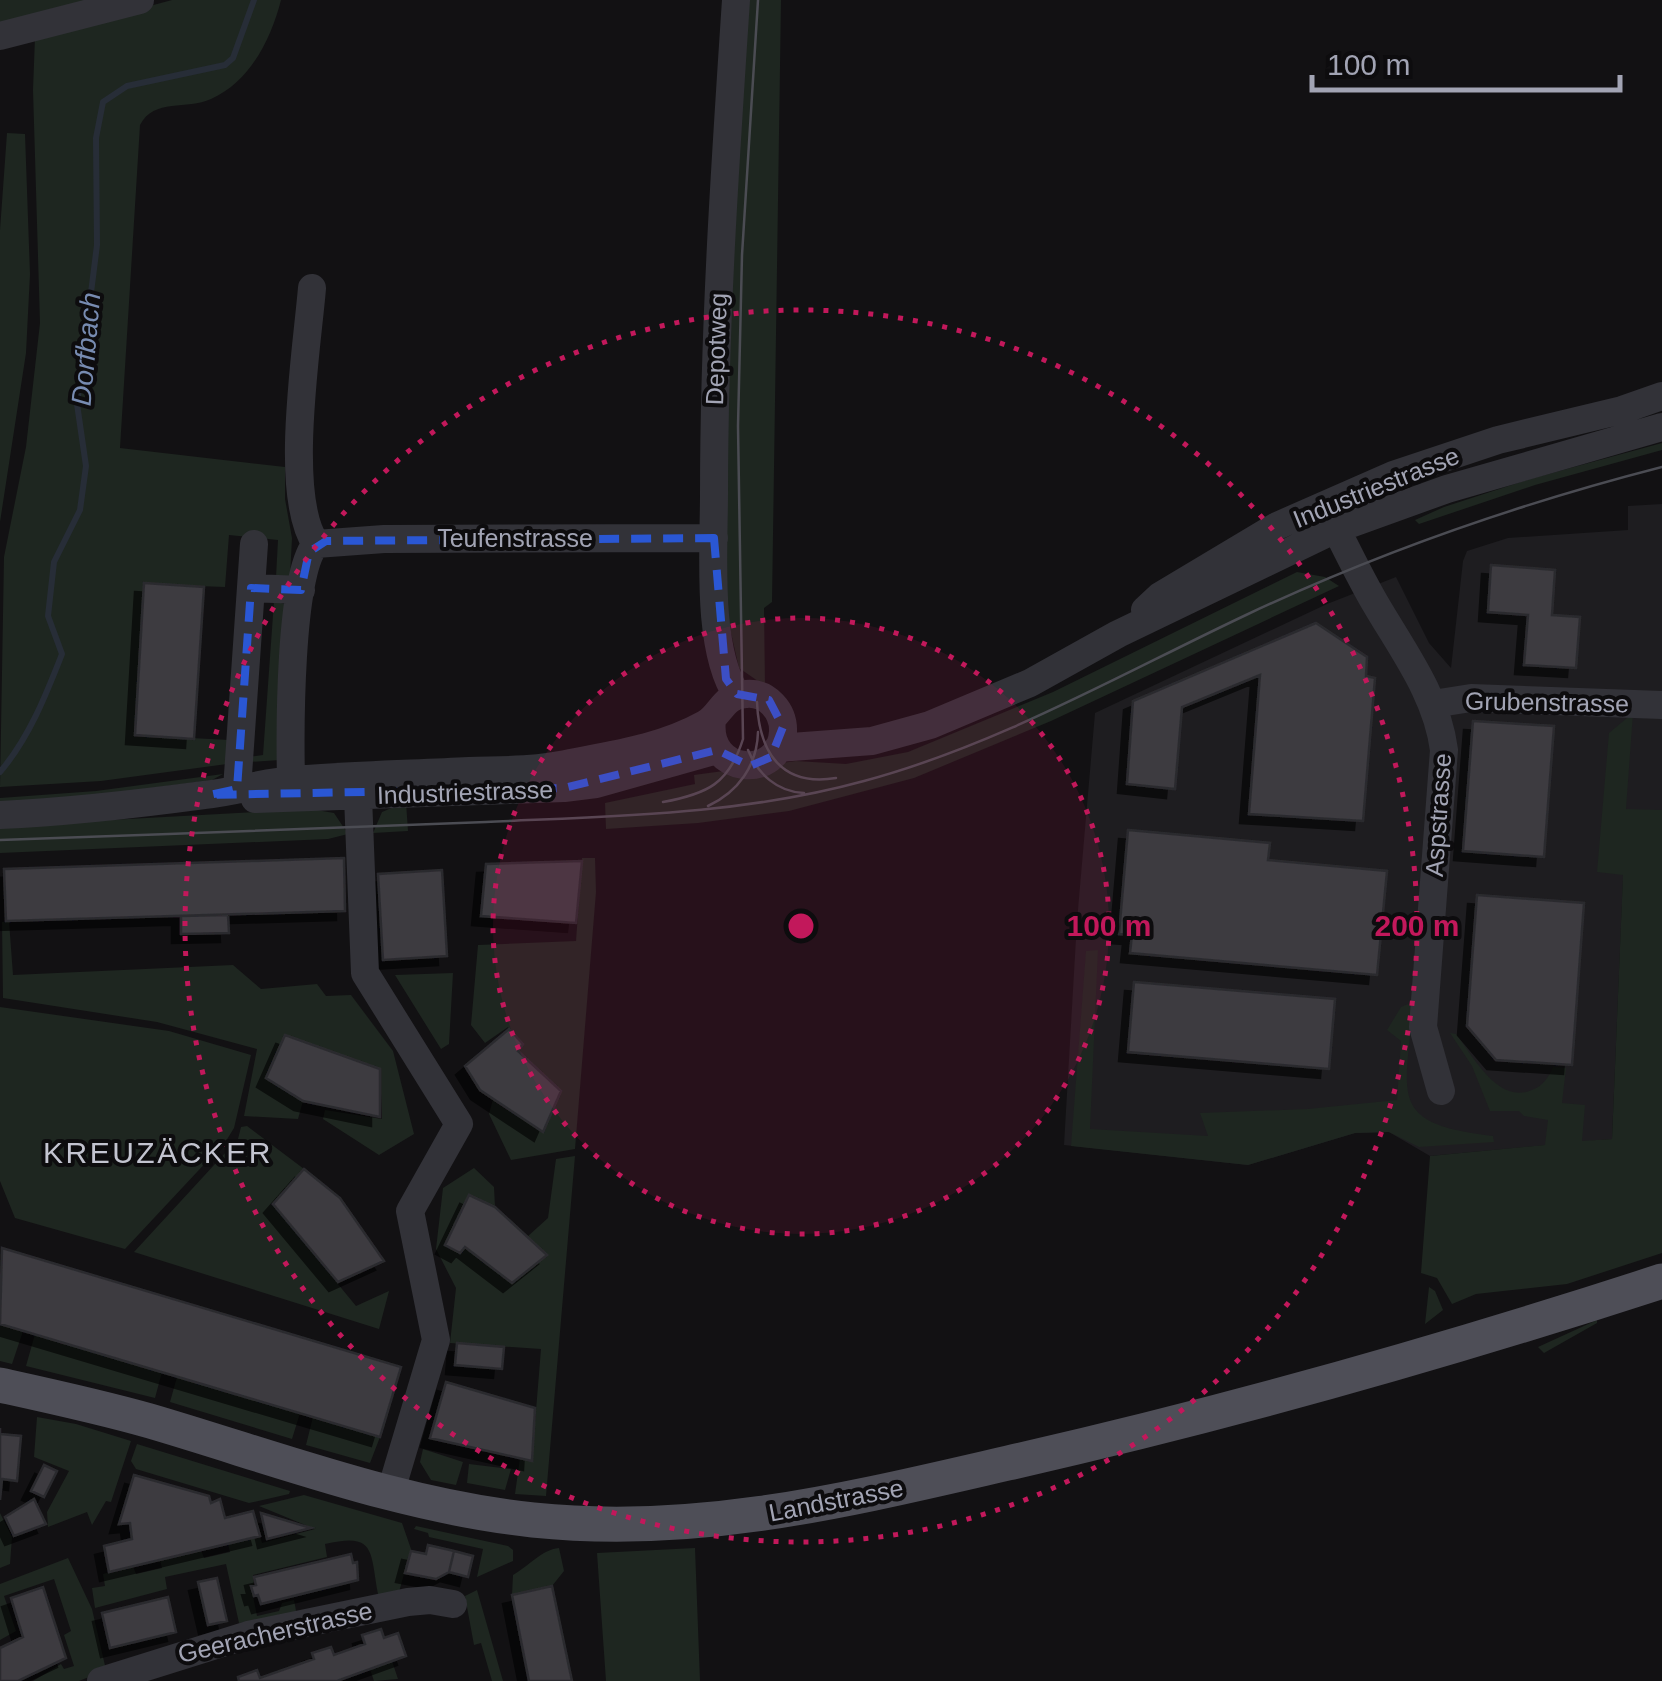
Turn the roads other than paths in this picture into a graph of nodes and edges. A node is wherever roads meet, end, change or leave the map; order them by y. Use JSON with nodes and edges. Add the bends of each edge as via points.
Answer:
{"nodes":[{"id":1,"x":140,"y":0,"type":"edge"},
{"id":2,"x":736,"y":0,"type":"edge"},
{"id":3,"x":0,"y":36,"type":"edge"},
{"id":4,"x":312,"y":288,"type":"dead end"},
{"id":5,"x":1662,"y":396,"type":"edge"},
{"id":6,"x":1662,"y":427,"type":"edge"},
{"id":7,"x":1331,"y":517,"type":"junction"},
{"id":8,"x":714,"y":538,"type":"junction"},
{"id":9,"x":254,"y":544,"type":"dead end"},
{"id":10,"x":314,"y":545,"type":"junction"},
{"id":11,"x":250,"y":588,"type":"junction"},
{"id":12,"x":301,"y":590,"type":"junction"},
{"id":13,"x":737,"y":695,"type":"junction"},
{"id":14,"x":1433,"y":704,"type":"junction"},
{"id":15,"x":1662,"y":705,"type":"edge"},
{"id":16,"x":782,"y":719,"type":"junction"},
{"id":17,"x":712,"y":720,"type":"junction"},
{"id":18,"x":839,"y":744,"type":"junction"},
{"id":19,"x":778,"y":748,"type":"junction"},
{"id":20,"x":717,"y":750,"type":"junction"},
{"id":21,"x":291,"y":780,"type":"junction"},
{"id":22,"x":237,"y":788,"type":"junction"},
{"id":23,"x":209,"y":795,"type":"junction"},
{"id":24,"x":358,"y":797,"type":"junction"},
{"id":25,"x":0,"y":815,"type":"edge"},
{"id":26,"x":1442,"y":1090,"type":"dead end"},
{"id":27,"x":1662,"y":1281,"type":"edge"},
{"id":28,"x":0,"y":1385,"type":"edge"},
{"id":29,"x":390,"y":1494,"type":"junction"},
{"id":30,"x":453,"y":1604,"type":"dead end"},
{"id":31,"x":101,"y":1681,"type":"edge"}],
"edges":[{"from":1,"to":3,"type":"street"},
{"from":2,"to":8,"type":"street","name":"Depotweg","via":[[719,253]]},
{"from":4,"to":10,"type":"street","via":[[298,469]]},
{"from":5,"to":7,"type":"street","name":"Industriestrasse","via":[[1393,475]]},
{"from":6,"to":7,"type":"street","name":"Industriestrasse"},
{"from":7,"to":14,"type":"street","name":"Aspstrasse"},
{"from":7,"to":18,"type":"street","name":"Industriestrasse","via":[[1030,683],[930,725]]},
{"from":8,"to":10,"type":"street","name":"Teufenstrasse"},
{"from":8,"to":13,"type":"street","name":"Depotweg","via":[[720,659]]},
{"from":9,"to":11,"type":"street"},
{"from":10,"to":12,"type":"street"},
{"from":11,"to":12,"type":"street"},
{"from":11,"to":22,"type":"street"},
{"from":12,"to":21,"type":"street","via":[[288,724]]},
{"from":13,"to":16,"type":"street","via":[[757,694]]},
{"from":13,"to":17,"type":"street","name":"Industriestrasse"},
{"from":14,"to":15,"type":"street","name":"Grubenstrasse","via":[[1471,698]]},
{"from":14,"to":26,"type":"street","name":"Aspstrasse","via":[[1444,750],[1423,1026]]},
{"from":16,"to":18,"type":"street"},
{"from":16,"to":19,"type":"street"},
{"from":17,"to":20,"type":"street"},
{"from":17,"to":21,"type":"street","name":"Industriestrasse","via":[[648,748],[547,767]]},
{"from":18,"to":19,"type":"street","name":"Industriestrasse"},
{"from":19,"to":20,"type":"street","name":"Industriestrasse","via":[[750,766],[734,764]]},
{"from":20,"to":24,"type":"street","name":"Industriestrasse","via":[[596,784]]},
{"from":21,"to":22,"type":"street","name":"Industriestrasse"},
{"from":22,"to":23,"type":"street","name":"Industriestrasse"},
{"from":23,"to":24,"type":"street","name":"Industriestrasse"},
{"from":23,"to":25,"type":"street","name":"Industriestrasse"},
{"from":24,"to":29,"type":"street","via":[[365,972],[459,1124],[410,1212],[436,1340]]},
{"from":27,"to":29,"type":"main road","name":"Landstrasse","via":[[1262,1401],[784,1512],[680,1523],[588,1523],[516,1518]]},
{"from":28,"to":29,"type":"main road","name":"Landstrasse"},
{"from":30,"to":31,"type":"street","name":"Geeracherstrasse","via":[[408,1602],[266,1631]]}]}
